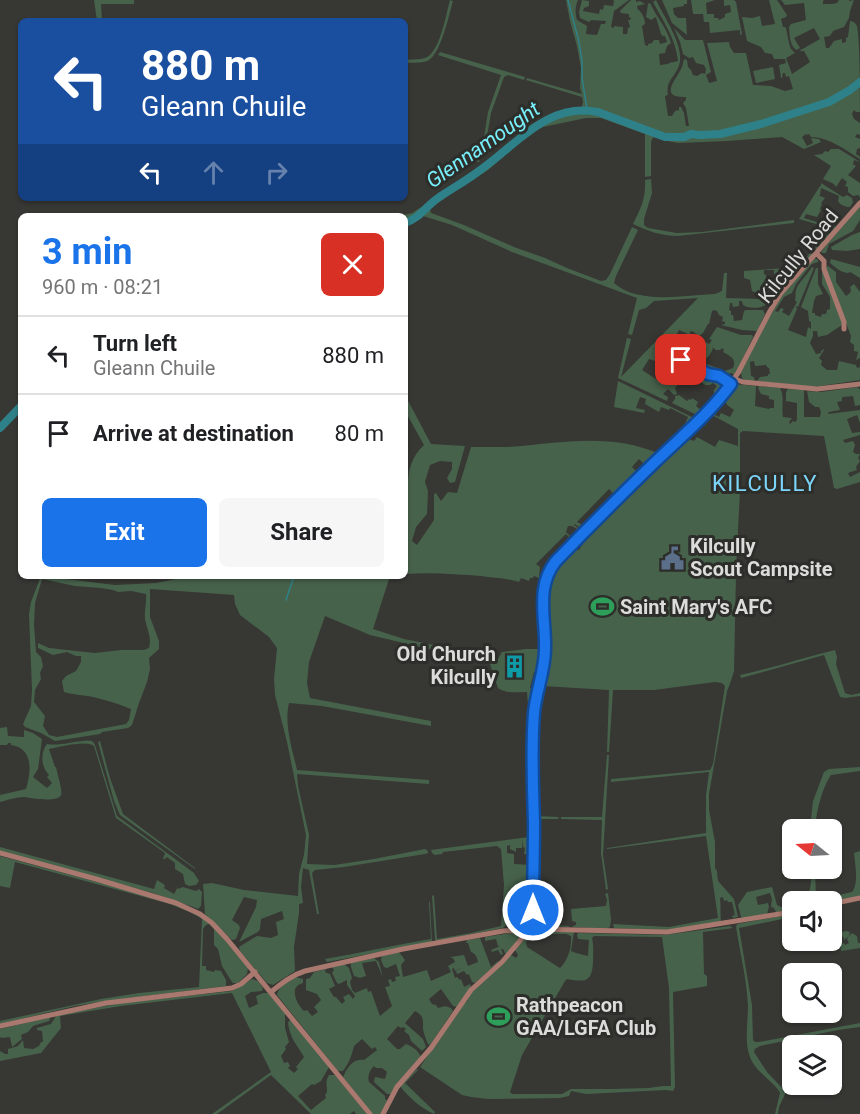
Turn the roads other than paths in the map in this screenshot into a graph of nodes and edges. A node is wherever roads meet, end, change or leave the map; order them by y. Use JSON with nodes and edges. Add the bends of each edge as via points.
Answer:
{"nodes":[{"id":1,"x":860,"y":203,"type":"edge"},
{"id":2,"x":816,"y":253,"type":"junction"},
{"id":3,"x":844,"y":329,"type":"dead end"},
{"id":4,"x":681,"y":360,"type":"dead end"},
{"id":5,"x":733,"y":381,"type":"junction"},
{"id":6,"x":860,"y":384,"type":"edge"},
{"id":7,"x":0,"y":853,"type":"edge"},
{"id":8,"x":860,"y":898,"type":"edge"},
{"id":9,"x":842,"y":902,"type":"edge"},
{"id":10,"x":782,"y":914,"type":"edge"},
{"id":11,"x":525,"y":929,"type":"junction"},
{"id":12,"x":532,"y":929,"type":"junction"},
{"id":13,"x":255,"y":972,"type":"junction"},
{"id":14,"x":271,"y":992,"type":"junction"},
{"id":15,"x":0,"y":1026,"type":"edge"},
{"id":16,"x":370,"y":1114,"type":"edge"},
{"id":17,"x":383,"y":1114,"type":"edge"}],
"edges":[{"from":1,"to":2,"type":"street","name":"Kilcully Road"},
{"from":2,"to":3,"type":"street","via":[[824,261]]},
{"from":2,"to":5,"type":"street","name":"Kilcully Road","via":[[776,300]]},
{"from":4,"to":5,"type":"street"},
{"from":5,"to":6,"type":"street","via":[[811,389]]},
{"from":5,"to":12,"type":"street","name":"Kilcully Road","via":[[685,436],[564,553],[546,580],[545,650],[534,712]]},
{"from":7,"to":13,"type":"street","via":[[193,909],[219,931]]},
{"from":8,"to":9,"type":"street"},
{"from":10,"to":12,"type":"street","via":[[667,932]]},
{"from":11,"to":12,"type":"street"},
{"from":11,"to":14,"type":"street","via":[[403,949],[305,971]]},
{"from":11,"to":17,"type":"street","via":[[519,943],[471,990],[431,1048],[397,1088]]},
{"from":13,"to":14,"type":"street"},
{"from":13,"to":15,"type":"street","via":[[232,988],[106,1003]]},
{"from":14,"to":16,"type":"street"}]}
